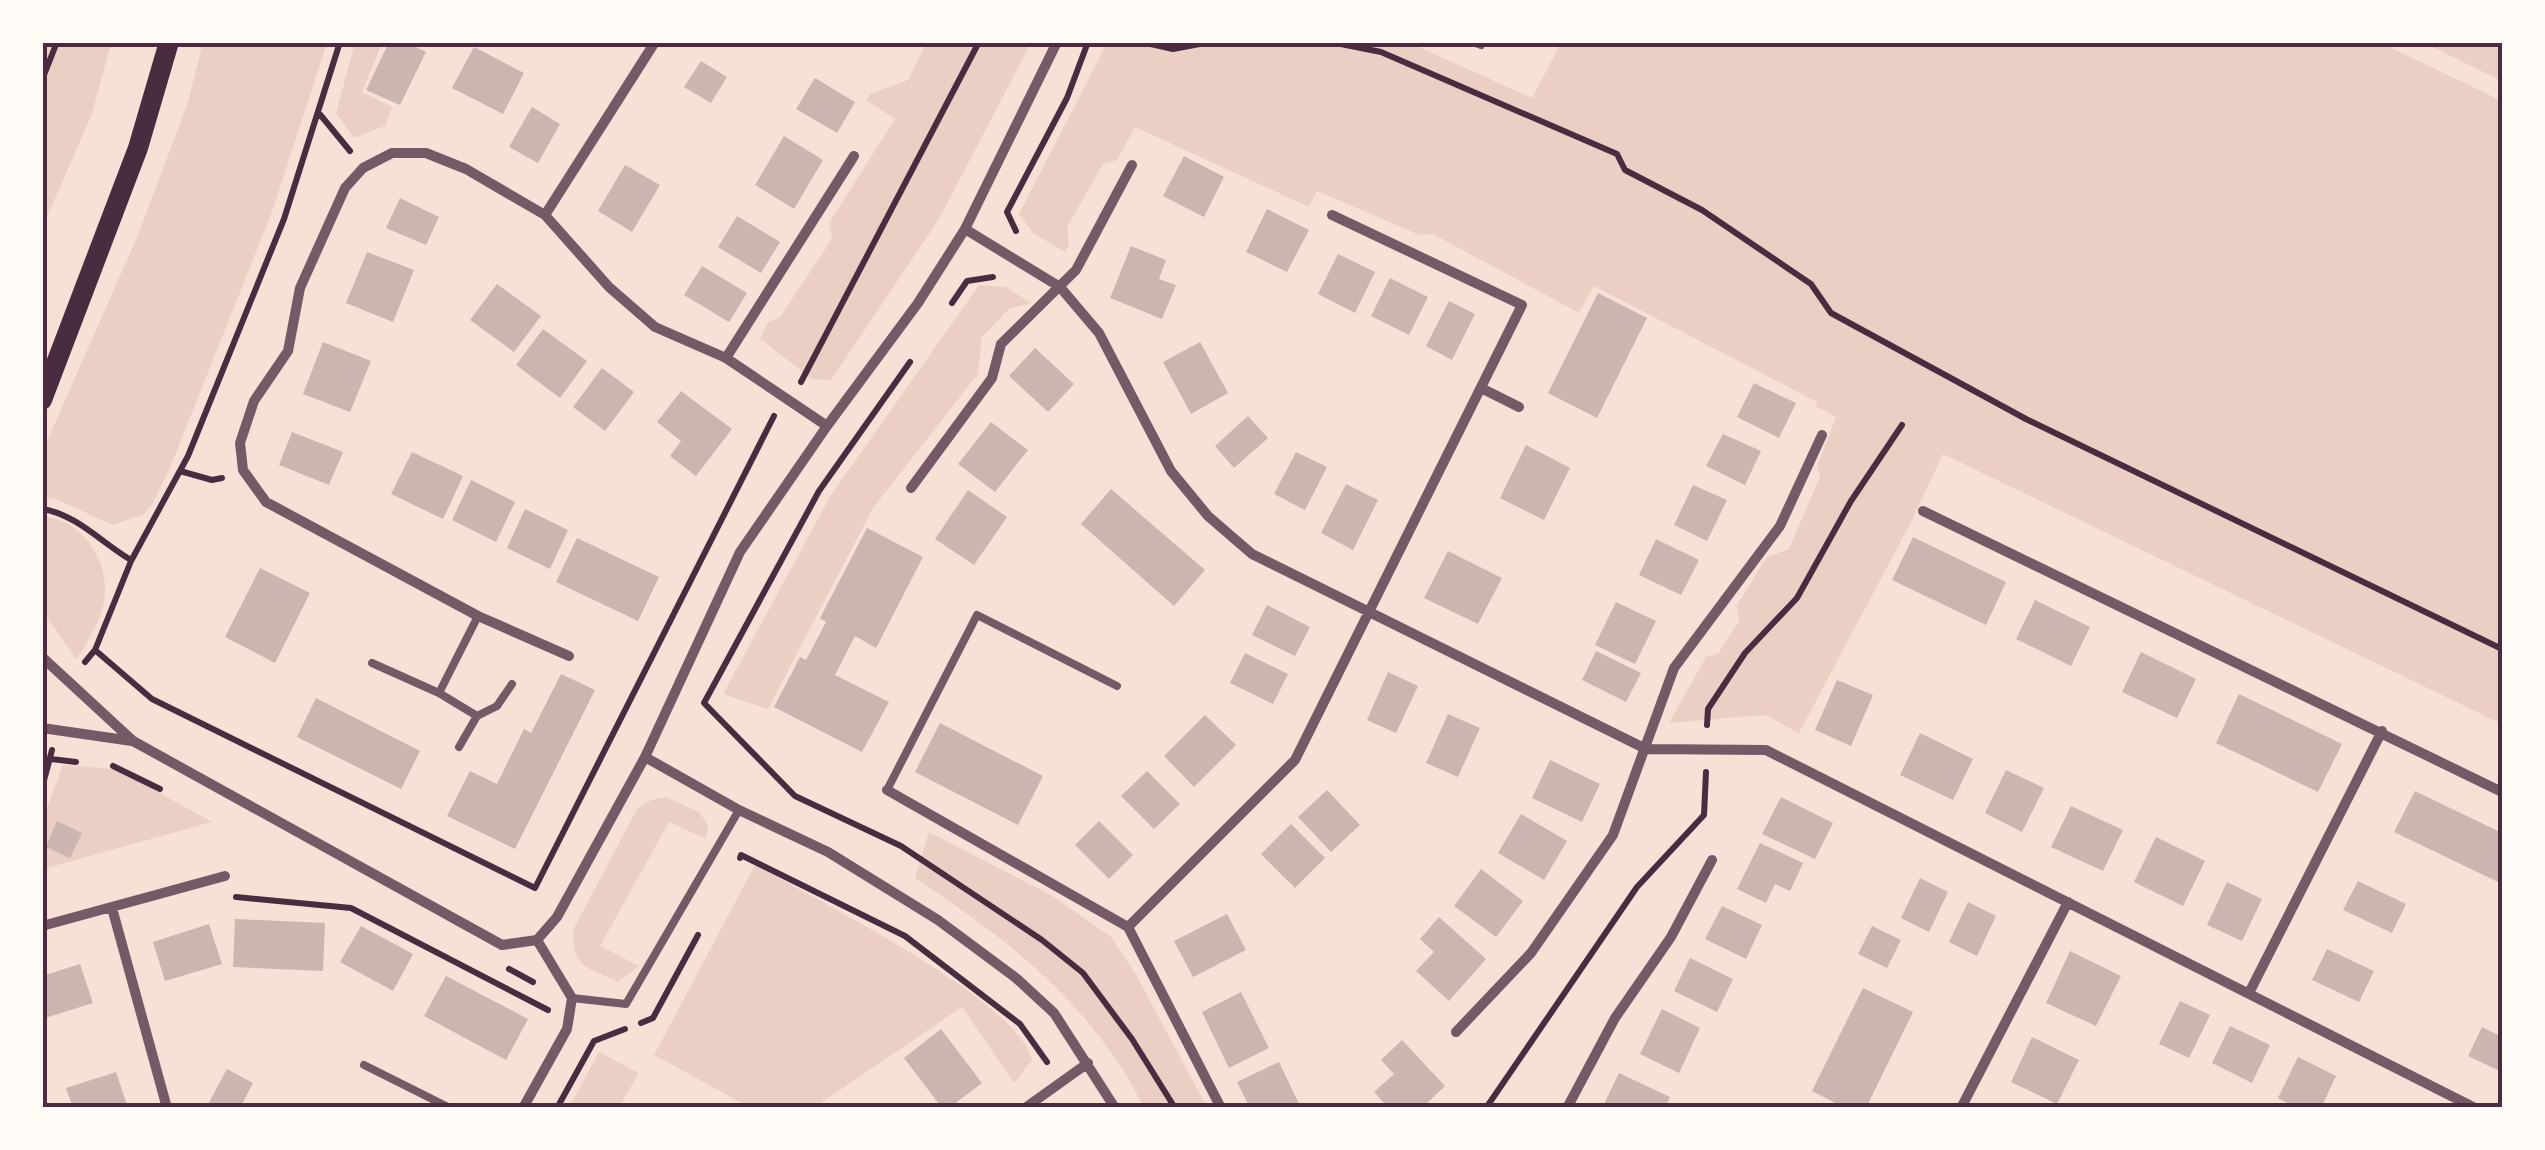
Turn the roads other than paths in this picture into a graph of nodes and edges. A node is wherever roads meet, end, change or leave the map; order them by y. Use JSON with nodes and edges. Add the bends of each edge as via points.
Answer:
{"nodes":[{"id":1,"x":169,"y":42,"type":"edge"},
{"id":2,"x":654,"y":42,"type":"edge"},
{"id":3,"x":1057,"y":42,"type":"edge"},
{"id":4,"x":854,"y":156,"type":"dead end"},
{"id":5,"x":1132,"y":165,"type":"dead end"},
{"id":6,"x":545,"y":215,"type":"junction"},
{"id":7,"x":1332,"y":215,"type":"dead end"},
{"id":8,"x":966,"y":230,"type":"junction"},
{"id":9,"x":1060,"y":288,"type":"junction"},
{"id":10,"x":726,"y":358,"type":"junction"},
{"id":11,"x":49,"y":369,"type":"edge"},
{"id":12,"x":1481,"y":388,"type":"junction"},
{"id":13,"x":42,"y":400,"type":"edge"},
{"id":14,"x":1519,"y":407,"type":"dead end"},
{"id":15,"x":827,"y":426,"type":"junction"},
{"id":16,"x":1822,"y":435,"type":"dead end"},
{"id":17,"x":911,"y":488,"type":"dead end"},
{"id":18,"x":1923,"y":511,"type":"dead end"},
{"id":19,"x":1368,"y":610,"type":"junction"},
{"id":20,"x":478,"y":616,"type":"junction"},
{"id":21,"x":569,"y":656,"type":"dead end"},
{"id":22,"x":42,"y":658,"type":"edge"},
{"id":23,"x":372,"y":662,"type":"dead end"},
{"id":24,"x":512,"y":684,"type":"dead end"},
{"id":25,"x":1117,"y":686,"type":"dead end"},
{"id":26,"x":440,"y":692,"type":"junction"},
{"id":27,"x":477,"y":716,"type":"junction"},
{"id":28,"x":47,"y":728,"type":"edge"},
{"id":29,"x":2382,"y":731,"type":"junction"},
{"id":30,"x":133,"y":741,"type":"junction"},
{"id":31,"x":459,"y":748,"type":"dead end"},
{"id":32,"x":1646,"y":749,"type":"junction"},
{"id":33,"x":645,"y":757,"type":"junction"},
{"id":34,"x":887,"y":790,"type":"joint"},
{"id":35,"x":2502,"y":792,"type":"edge"},
{"id":36,"x":738,"y":810,"type":"junction"},
{"id":37,"x":1712,"y":860,"type":"dead end"},
{"id":38,"x":224,"y":876,"type":"dead end"},
{"id":39,"x":2068,"y":902,"type":"junction"},
{"id":40,"x":112,"y":908,"type":"junction"},
{"id":41,"x":42,"y":926,"type":"edge"},
{"id":42,"x":1128,"y":927,"type":"junction"},
{"id":43,"x":537,"y":940,"type":"junction"},
{"id":44,"x":2250,"y":993,"type":"junction"},
{"id":45,"x":572,"y":998,"type":"junction"},
{"id":46,"x":1456,"y":1032,"type":"dead end"},
{"id":47,"x":1088,"y":1062,"type":"junction"},
{"id":48,"x":364,"y":1065,"type":"dead end"},
{"id":49,"x":167,"y":1108,"type":"edge"},
{"id":50,"x":450,"y":1108,"type":"edge"},
{"id":51,"x":523,"y":1108,"type":"edge"},
{"id":52,"x":1025,"y":1108,"type":"edge"},
{"id":53,"x":1115,"y":1108,"type":"edge"},
{"id":54,"x":1221,"y":1108,"type":"edge"},
{"id":55,"x":1567,"y":1108,"type":"edge"},
{"id":56,"x":1961,"y":1108,"type":"edge"},
{"id":57,"x":2475,"y":1108,"type":"edge"}],
"edges":[{"from":1,"to":11,"type":"main road","via":[[138,148]]},
{"from":2,"to":6,"type":"street"},
{"from":3,"to":8,"type":"street"},
{"from":4,"to":10,"type":"street"},
{"from":5,"to":9,"type":"street"},
{"from":6,"to":10,"type":"street","via":[[608,288],[656,327]]},
{"from":6,"to":20,"type":"street","via":[[426,153],[392,154],[363,168],[345,188],[300,288],[288,351],[254,401],[240,443],[243,470],[266,502]]},
{"from":7,"to":12,"type":"street","via":[[1522,306]]},
{"from":8,"to":9,"type":"street"},
{"from":8,"to":15,"type":"street"},
{"from":9,"to":17,"type":"street","via":[[1001,344],[992,378]]},
{"from":9,"to":19,"type":"street","via":[[1099,333],[1172,471],[1208,516],[1252,554]]},
{"from":10,"to":15,"type":"street"},
{"from":11,"to":13,"type":"main road"},
{"from":12,"to":14,"type":"street"},
{"from":12,"to":19,"type":"street"},
{"from":15,"to":33,"type":"street","via":[[740,552]]},
{"from":16,"to":32,"type":"street","via":[[1780,526],[1674,668]]},
{"from":18,"to":29,"type":"street"},
{"from":19,"to":32,"type":"street"},
{"from":19,"to":42,"type":"street","via":[[1294,760]]},
{"from":20,"to":21,"type":"street"},
{"from":20,"to":26,"type":"lane"},
{"from":22,"to":30,"type":"street"},
{"from":23,"to":26,"type":"lane"},
{"from":24,"to":27,"type":"lane","via":[[497,706]]},
{"from":25,"to":34,"type":"lane","via":[[977,615]]},
{"from":26,"to":27,"type":"lane"},
{"from":27,"to":31,"type":"lane"},
{"from":28,"to":30,"type":"street"},
{"from":29,"to":35,"type":"street"},
{"from":29,"to":44,"type":"street"},
{"from":30,"to":43,"type":"street","via":[[502,945]]},
{"from":32,"to":39,"type":"street","via":[[1766,750]]},
{"from":32,"to":46,"type":"street","via":[[1613,836],[1530,954]]},
{"from":33,"to":36,"type":"street"},
{"from":33,"to":43,"type":"street","via":[[557,917]]},
{"from":34,"to":42,"type":"street"},
{"from":36,"to":45,"type":"lane","via":[[626,1004]]},
{"from":36,"to":47,"type":"street","via":[[828,852],[938,920],[1054,1013]]},
{"from":37,"to":55,"type":"street"},
{"from":38,"to":40,"type":"street"},
{"from":39,"to":44,"type":"street"},
{"from":39,"to":56,"type":"street"},
{"from":40,"to":41,"type":"street"},
{"from":40,"to":49,"type":"street"},
{"from":42,"to":54,"type":"street"},
{"from":43,"to":45,"type":"street"},
{"from":44,"to":57,"type":"street"},
{"from":45,"to":51,"type":"street","via":[[566,1030]]},
{"from":47,"to":52,"type":"street"},
{"from":47,"to":53,"type":"street"},
{"from":48,"to":50,"type":"lane"}]}
